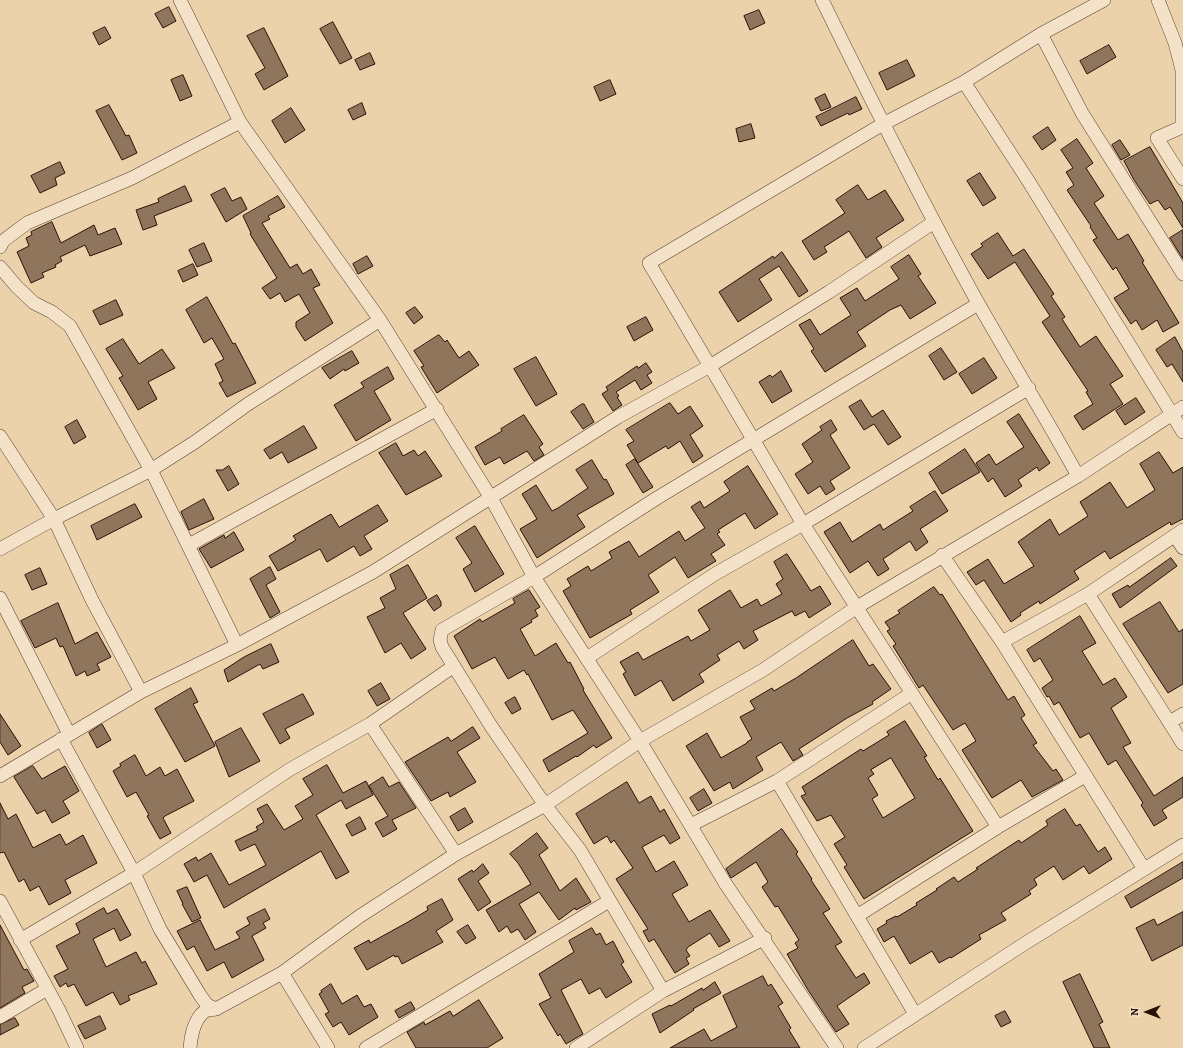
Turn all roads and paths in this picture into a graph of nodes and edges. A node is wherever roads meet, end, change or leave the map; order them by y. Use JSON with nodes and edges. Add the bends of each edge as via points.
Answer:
{"nodes":[{"id":1,"x":180,"y":0,"type":"edge"},
{"id":2,"x":822,"y":0,"type":"edge"},
{"id":3,"x":1104,"y":0,"type":"edge"},
{"id":4,"x":1158,"y":0,"type":"edge"},
{"id":5,"x":1041,"y":34,"type":"junction"},
{"id":6,"x":1182,"y":69,"type":"edge"},
{"id":7,"x":964,"y":82,"type":"junction"},
{"id":8,"x":240,"y":122,"type":"junction"},
{"id":9,"x":883,"y":124,"type":"junction"},
{"id":10,"x":1183,"y":179,"type":"edge"},
{"id":11,"x":934,"y":222,"type":"junction"},
{"id":12,"x":0,"y":247,"type":"edge"},
{"id":13,"x":0,"y":267,"type":"edge"},
{"id":14,"x":1183,"y":274,"type":"edge"},
{"id":15,"x":978,"y":304,"type":"junction"},
{"id":16,"x":380,"y":320,"type":"junction"},
{"id":17,"x":710,"y":366,"type":"junction"},
{"id":18,"x":1028,"y":388,"type":"junction"},
{"id":19,"x":437,"y":409,"type":"junction"},
{"id":20,"x":1178,"y":411,"type":"edge"},
{"id":21,"x":1183,"y":432,"type":"edge"},
{"id":22,"x":0,"y":436,"type":"edge"},
{"id":23,"x":754,"y":441,"type":"junction"},
{"id":24,"x":151,"y":470,"type":"junction"},
{"id":25,"x":1078,"y":476,"type":"junction"},
{"id":26,"x":491,"y":498,"type":"junction"},
{"id":27,"x":54,"y":519,"type":"junction"},
{"id":28,"x":804,"y":524,"type":"junction"},
{"id":29,"x":1179,"y":533,"type":"edge"},
{"id":30,"x":189,"y":546,"type":"junction"},
{"id":31,"x":1183,"y":548,"type":"edge"},
{"id":32,"x":0,"y":549,"type":"edge"},
{"id":33,"x":942,"y":555,"type":"junction"},
{"id":34,"x":534,"y":577,"type":"junction"},
{"id":35,"x":1088,"y":594,"type":"junction"},
{"id":36,"x":0,"y":598,"type":"edge"},
{"id":37,"x":857,"y":607,"type":"junction"},
{"id":38,"x":1002,"y":642,"type":"junction"},
{"id":39,"x":237,"y":645,"type":"junction"},
{"id":40,"x":587,"y":658,"type":"junction"},
{"id":41,"x":454,"y":666,"type":"junction"},
{"id":42,"x":141,"y":692,"type":"junction"},
{"id":43,"x":912,"y":693,"type":"junction"},
{"id":44,"x":1183,"y":714,"type":"edge"},
{"id":45,"x":1170,"y":722,"type":"junction"},
{"id":46,"x":370,"y":724,"type":"junction"},
{"id":47,"x":65,"y":737,"type":"junction"},
{"id":48,"x":640,"y":741,"type":"junction"},
{"id":49,"x":1183,"y":744,"type":"edge"},
{"id":50,"x":0,"y":776,"type":"edge"},
{"id":51,"x":1085,"y":776,"type":"junction"},
{"id":52,"x":777,"y":781,"type":"junction"},
{"id":53,"x":545,"y":805,"type":"junction"},
{"id":54,"x":691,"y":825,"type":"junction"},
{"id":55,"x":998,"y":826,"type":"junction"},
{"id":56,"x":1183,"y":845,"type":"edge"},
{"id":57,"x":456,"y":854,"type":"junction"},
{"id":58,"x":1144,"y":869,"type":"junction"},
{"id":59,"x":134,"y":873,"type":"junction"},
{"id":60,"x":0,"y":901,"type":"edge"},
{"id":61,"x":609,"y":901,"type":"junction"},
{"id":62,"x":857,"y":916,"type":"junction"},
{"id":63,"x":765,"y":938,"type":"junction"},
{"id":64,"x":20,"y":940,"type":"junction"},
{"id":65,"x":282,"y":972,"type":"junction"},
{"id":66,"x":47,"y":989,"type":"junction"},
{"id":67,"x":663,"y":991,"type":"junction"},
{"id":68,"x":216,"y":1009,"type":"junction"},
{"id":69,"x":915,"y":1014,"type":"junction"},
{"id":70,"x":0,"y":1017,"type":"edge"},
{"id":71,"x":369,"y":1047,"type":"edge"},
{"id":72,"x":77,"y":1048,"type":"edge"},
{"id":73,"x":190,"y":1048,"type":"edge"},
{"id":74,"x":328,"y":1048,"type":"edge"},
{"id":75,"x":576,"y":1048,"type":"edge"},
{"id":76,"x":837,"y":1048,"type":"edge"},
{"id":77,"x":864,"y":1048,"type":"edge"}],
"edges":[{"from":1,"to":8,"type":"street"},
{"from":2,"to":9,"type":"street"},
{"from":3,"to":5,"type":"street"},
{"from":4,"to":6,"type":"street"},
{"from":5,"to":7,"type":"street"},
{"from":5,"to":14,"type":"street","via":[[1082,113]]},
{"from":6,"to":10,"type":"street","via":[[1182,127],[1157,138]]},
{"from":7,"to":9,"type":"street"},
{"from":7,"to":20,"type":"street"},
{"from":8,"to":12,"type":"street","via":[[132,178],[27,223],[3,240]]},
{"from":8,"to":16,"type":"street"},
{"from":9,"to":11,"type":"street"},
{"from":9,"to":17,"type":"street","via":[[649,264]]},
{"from":11,"to":15,"type":"street"},
{"from":11,"to":17,"type":"street","via":[[829,292]]},
{"from":13,"to":24,"type":"street","via":[[34,303],[52,312],[70,326]]},
{"from":15,"to":18,"type":"street"},
{"from":15,"to":23,"type":"street"},
{"from":16,"to":19,"type":"street"},
{"from":16,"to":24,"type":"street","via":[[248,404]]},
{"from":17,"to":23,"type":"street"},
{"from":17,"to":26,"type":"street","via":[[618,417]]},
{"from":18,"to":25,"type":"street"},
{"from":18,"to":28,"type":"street"},
{"from":19,"to":26,"type":"street"},
{"from":19,"to":30,"type":"street"},
{"from":20,"to":21,"type":"street"},
{"from":20,"to":25,"type":"street"},
{"from":22,"to":27,"type":"street"},
{"from":23,"to":28,"type":"street"},
{"from":23,"to":34,"type":"street","via":[[657,498]]},
{"from":24,"to":27,"type":"street"},
{"from":24,"to":30,"type":"street"},
{"from":25,"to":33,"type":"street"},
{"from":26,"to":34,"type":"street"},
{"from":26,"to":39,"type":"street","via":[[373,572]]},
{"from":27,"to":32,"type":"street"},
{"from":27,"to":42,"type":"street","via":[[92,600]]},
{"from":28,"to":37,"type":"street"},
{"from":28,"to":40,"type":"street","via":[[715,574]]},
{"from":29,"to":31,"type":"street"},
{"from":29,"to":35,"type":"street"},
{"from":30,"to":39,"type":"street"},
{"from":33,"to":37,"type":"street"},
{"from":33,"to":38,"type":"street"},
{"from":34,"to":40,"type":"street"},
{"from":34,"to":41,"type":"street","via":[[442,630],[442,647]]},
{"from":35,"to":38,"type":"street"},
{"from":35,"to":45,"type":"street"},
{"from":36,"to":47,"type":"street"},
{"from":37,"to":43,"type":"street"},
{"from":37,"to":48,"type":"street","via":[[763,670]]},
{"from":38,"to":51,"type":"street"},
{"from":39,"to":42,"type":"street"},
{"from":40,"to":48,"type":"street"},
{"from":41,"to":46,"type":"street"},
{"from":41,"to":53,"type":"street"},
{"from":42,"to":47,"type":"street"},
{"from":43,"to":52,"type":"street"},
{"from":43,"to":55,"type":"street"},
{"from":44,"to":45,"type":"street"},
{"from":45,"to":49,"type":"street"},
{"from":46,"to":57,"type":"street"},
{"from":46,"to":59,"type":"street","via":[[289,770]]},
{"from":47,"to":50,"type":"street"},
{"from":47,"to":59,"type":"street"},
{"from":48,"to":53,"type":"street"},
{"from":48,"to":54,"type":"street"},
{"from":51,"to":55,"type":"street"},
{"from":51,"to":58,"type":"street"},
{"from":52,"to":54,"type":"street"},
{"from":52,"to":62,"type":"street"},
{"from":53,"to":57,"type":"street"},
{"from":53,"to":61,"type":"street","via":[[580,850]]},
{"from":54,"to":63,"type":"street","via":[[725,883]]},
{"from":55,"to":62,"type":"street"},
{"from":56,"to":58,"type":"street"},
{"from":57,"to":65,"type":"street","via":[[360,916]]},
{"from":58,"to":69,"type":"street"},
{"from":59,"to":64,"type":"street"},
{"from":59,"to":68,"type":"street","via":[[160,928],[200,995],[207,1005]]},
{"from":60,"to":64,"type":"street"},
{"from":61,"to":67,"type":"street"},
{"from":61,"to":71,"type":"street"},
{"from":62,"to":69,"type":"street"},
{"from":63,"to":67,"type":"street"},
{"from":63,"to":76,"type":"street"},
{"from":64,"to":66,"type":"street"},
{"from":65,"to":68,"type":"street"},
{"from":65,"to":74,"type":"street"},
{"from":66,"to":70,"type":"street"},
{"from":66,"to":72,"type":"street"},
{"from":67,"to":75,"type":"street"},
{"from":68,"to":73,"type":"street","via":[[207,1010],[194,1026]]},
{"from":69,"to":77,"type":"street"}]}
